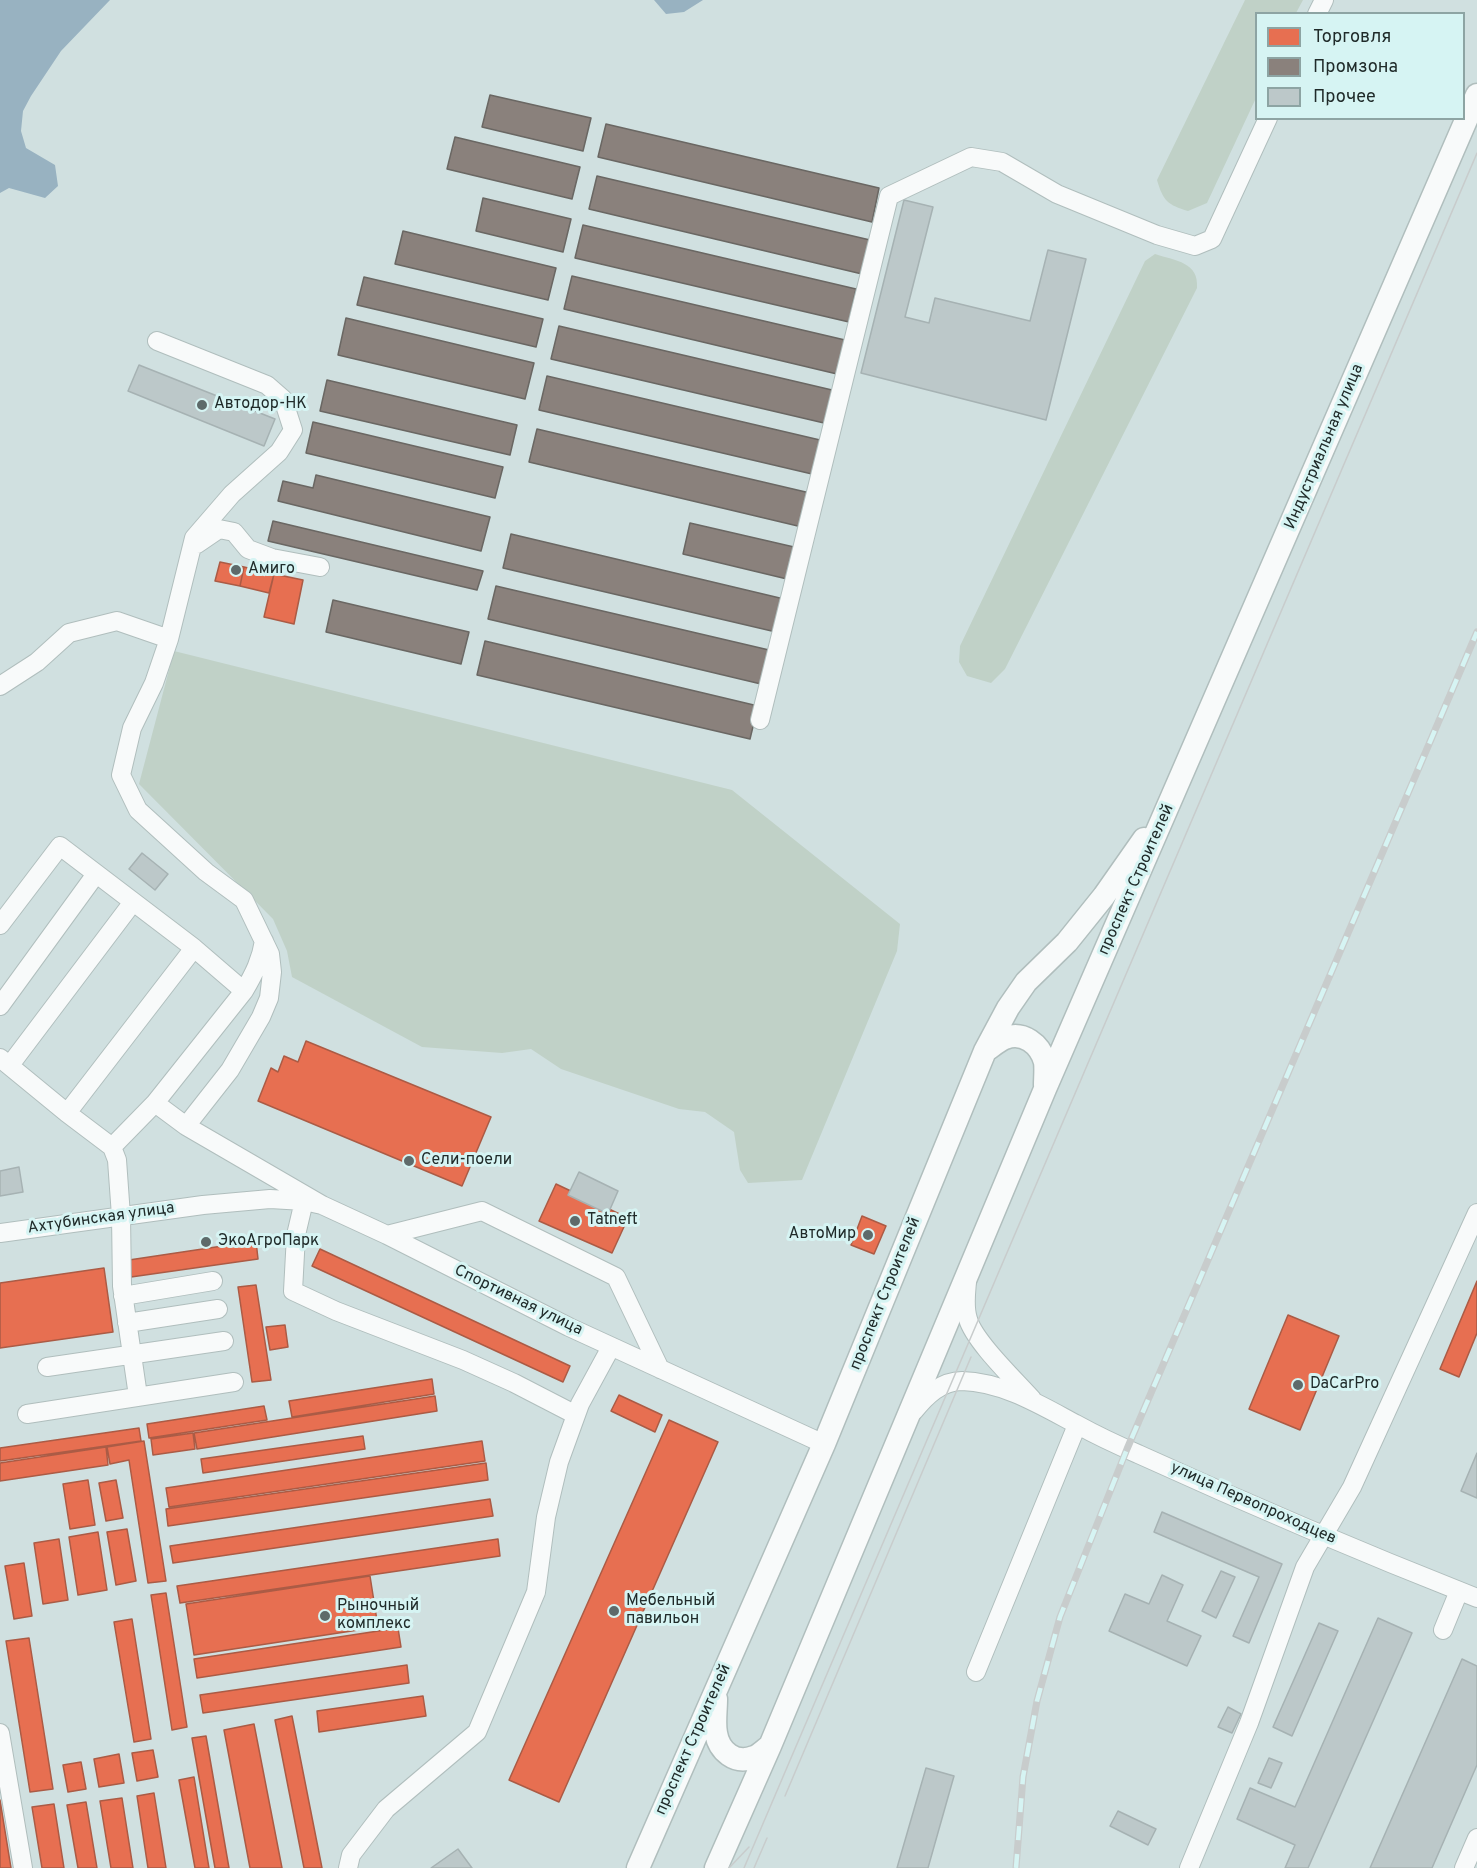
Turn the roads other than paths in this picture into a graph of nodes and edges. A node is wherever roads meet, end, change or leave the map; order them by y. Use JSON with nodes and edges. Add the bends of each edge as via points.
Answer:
{"nodes":[{"id":1,"x":1477,"y":94,"type":"edge"},
{"id":2,"x":1267,"y":120,"type":"edge"},
{"id":3,"x":157,"y":341,"type":"dead end"},
{"id":4,"x":190,"y":549,"type":"junction"},
{"id":5,"x":320,"y":567,"type":"dead end"},
{"id":6,"x":169,"y":639,"type":"junction"},
{"id":7,"x":0,"y":686,"type":"edge"},
{"id":8,"x":760,"y":720,"type":"dead end"},
{"id":9,"x":1173,"y":798,"type":"junction"},
{"id":10,"x":96,"y":874,"type":"junction"},
{"id":11,"x":133,"y":902,"type":"junction"},
{"id":12,"x":0,"y":925,"type":"edge"},
{"id":13,"x":264,"y":940,"type":"junction"},
{"id":14,"x":194,"y":948,"type":"junction"},
{"id":15,"x":244,"y":991,"type":"junction"},
{"id":16,"x":0,"y":1006,"type":"edge"},
{"id":17,"x":985,"y":1051,"type":"junction"},
{"id":18,"x":5,"y":1062,"type":"edge"},
{"id":19,"x":1045,"y":1089,"type":"junction"},
{"id":20,"x":155,"y":1103,"type":"junction"},
{"id":21,"x":67,"y":1113,"type":"junction"},
{"id":22,"x":186,"y":1126,"type":"junction"},
{"id":23,"x":112,"y":1147,"type":"junction"},
{"id":24,"x":304,"y":1201,"type":"junction"},
{"id":25,"x":203,"y":1204,"type":"joint"},
{"id":26,"x":322,"y":1205,"type":"junction"},
{"id":27,"x":1477,"y":1213,"type":"edge"},
{"id":28,"x":121,"y":1216,"type":"junction"},
{"id":29,"x":0,"y":1233,"type":"edge"},
{"id":30,"x":387,"y":1235,"type":"junction"},
{"id":31,"x":1470,"y":1248,"type":"edge"},
{"id":32,"x":967,"y":1272,"type":"junction"},
{"id":33,"x":213,"y":1281,"type":"dead end"},
{"id":34,"x":123,"y":1296,"type":"junction"},
{"id":35,"x":218,"y":1309,"type":"dead end"},
{"id":36,"x":127,"y":1323,"type":"junction"},
{"id":37,"x":224,"y":1341,"type":"dead end"},
{"id":38,"x":611,"y":1347,"type":"junction"},
{"id":39,"x":132,"y":1354,"type":"junction"},
{"id":40,"x":47,"y":1367,"type":"dead end"},
{"id":41,"x":660,"y":1369,"type":"junction"},
{"id":42,"x":234,"y":1382,"type":"dead end"},
{"id":43,"x":138,"y":1396,"type":"junction"},
{"id":44,"x":1033,"y":1401,"type":"junction"},
{"id":45,"x":27,"y":1414,"type":"dead end"},
{"id":46,"x":576,"y":1415,"type":"junction"},
{"id":47,"x":905,"y":1422,"type":"junction"},
{"id":48,"x":1077,"y":1425,"type":"junction"},
{"id":49,"x":824,"y":1444,"type":"junction"},
{"id":50,"x":1324,"y":1535,"type":"junction"},
{"id":51,"x":1459,"y":1591,"type":"junction"},
{"id":52,"x":1477,"y":1598,"type":"edge"},
{"id":53,"x":1443,"y":1630,"type":"dead end"},
{"id":54,"x":976,"y":1672,"type":"dead end"},
{"id":55,"x":716,"y":1689,"type":"junction"},
{"id":56,"x":0,"y":1733,"type":"edge"},
{"id":57,"x":770,"y":1746,"type":"junction"},
{"id":58,"x":1477,"y":1838,"type":"edge"},
{"id":59,"x":23,"y":1868,"type":"edge"},
{"id":60,"x":348,"y":1868,"type":"edge"},
{"id":61,"x":638,"y":1868,"type":"edge"},
{"id":62,"x":716,"y":1868,"type":"edge"},
{"id":63,"x":1189,"y":1868,"type":"edge"},
{"id":64,"x":1464,"y":1868,"type":"edge"}],
"edges":[{"from":1,"to":9,"type":"main road","name":"Индустриальная улица"},
{"from":2,"to":8,"type":"street","via":[[1212,239],[1196,246],[1157,235],[1057,194],[1002,162],[971,157],[889,196]]},
{"from":3,"to":4,"type":"street","via":[[267,385],[283,399],[293,430],[279,452],[232,494],[194,538]]},
{"from":4,"to":5,"type":"street","via":[[219,529],[234,532],[248,549]]},
{"from":4,"to":6,"type":"street"},
{"from":6,"to":7,"type":"street","via":[[117,621],[69,633],[38,662]]},
{"from":6,"to":13,"type":"street","via":[[154,683],[132,728],[121,775],[138,810],[206,872],[244,900]]},
{"from":9,"to":17,"type":"main road","name":"проспект Строителей","via":[[1104,896],[1026,982]]},
{"from":9,"to":19,"type":"main road","name":"проспект Строителей"},
{"from":10,"to":11,"type":"street"},
{"from":10,"to":12,"type":"street","via":[[60,846]]},
{"from":10,"to":16,"type":"street"},
{"from":11,"to":14,"type":"street"},
{"from":11,"to":18,"type":"street"},
{"from":13,"to":15,"type":"street","via":[[261,959]]},
{"from":13,"to":22,"type":"street","via":[[272,972],[269,998],[230,1070]]},
{"from":14,"to":15,"type":"street"},
{"from":14,"to":21,"type":"street"},
{"from":15,"to":20,"type":"street"},
{"from":17,"to":19,"type":"main road","via":[[1004,1038],[1018,1035],[1029,1040],[1045,1062]]},
{"from":17,"to":49,"type":"main road","name":"проспект Строителей"},
{"from":18,"to":21,"type":"street"},
{"from":19,"to":32,"type":"main road","name":"проспект Строителей"},
{"from":20,"to":22,"type":"street"},
{"from":20,"to":23,"type":"street"},
{"from":21,"to":23,"type":"street"},
{"from":22,"to":26,"type":"street"},
{"from":23,"to":28,"type":"street","via":[[117,1160]]},
{"from":24,"to":25,"type":"street","name":"Спортивная улица","via":[[270,1199]]},
{"from":24,"to":26,"type":"street","name":"Спортивная улица"},
{"from":24,"to":46,"type":"street","via":[[296,1235],[293,1291],[463,1360]]},
{"from":25,"to":28,"type":"street","name":"Ахтубинская улица"},
{"from":26,"to":30,"type":"street","name":"Спортивная улица"},
{"from":27,"to":31,"type":"street"},
{"from":28,"to":29,"type":"street","name":"Ахтубинская улица"},
{"from":28,"to":34,"type":"street"},
{"from":30,"to":38,"type":"street","name":"Спортивная улица"},
{"from":30,"to":41,"type":"street","via":[[482,1211],[616,1277]]},
{"from":31,"to":50,"type":"street","via":[[1352,1487]]},
{"from":32,"to":44,"type":"street","name":"улица Первопроходцев","via":[[968,1321]]},
{"from":32,"to":47,"type":"main road","name":"проспект Строителей"},
{"from":33,"to":34,"type":"street"},
{"from":34,"to":36,"type":"street"},
{"from":35,"to":36,"type":"street"},
{"from":36,"to":39,"type":"street"},
{"from":37,"to":39,"type":"street"},
{"from":38,"to":41,"type":"street","name":"Спортивная улица"},
{"from":38,"to":46,"type":"street"},
{"from":39,"to":40,"type":"street"},
{"from":39,"to":43,"type":"street"},
{"from":41,"to":49,"type":"street","name":"Спортивная улица"},
{"from":42,"to":43,"type":"street"},
{"from":43,"to":45,"type":"street"},
{"from":44,"to":47,"type":"street","name":"улица Первопроходцев","via":[[961,1381],[936,1389]]},
{"from":44,"to":48,"type":"street","name":"улица Первопроходцев"},
{"from":46,"to":60,"type":"street","via":[[559,1462],[546,1517],[536,1592],[477,1732],[386,1809],[351,1855]]},
{"from":47,"to":57,"type":"main road","name":"проспект Строителей"},
{"from":48,"to":50,"type":"street","name":"улица Первопроходцев"},
{"from":48,"to":54,"type":"street"},
{"from":49,"to":55,"type":"main road","name":"проспект Строителей"},
{"from":50,"to":51,"type":"street","name":"улица Первопроходцев"},
{"from":50,"to":63,"type":"street","via":[[1305,1567],[1249,1723]]},
{"from":51,"to":52,"type":"street","name":"улица Первопроходцев"},
{"from":51,"to":53,"type":"street"},
{"from":55,"to":57,"type":"main road","via":[[715,1732],[720,1747],[740,1759],[754,1757]]},
{"from":55,"to":61,"type":"main road","name":"проспект Строителей"},
{"from":56,"to":59,"type":"street"},
{"from":57,"to":62,"type":"main road","name":"проспект Строителей"},
{"from":58,"to":64,"type":"street"}]}
